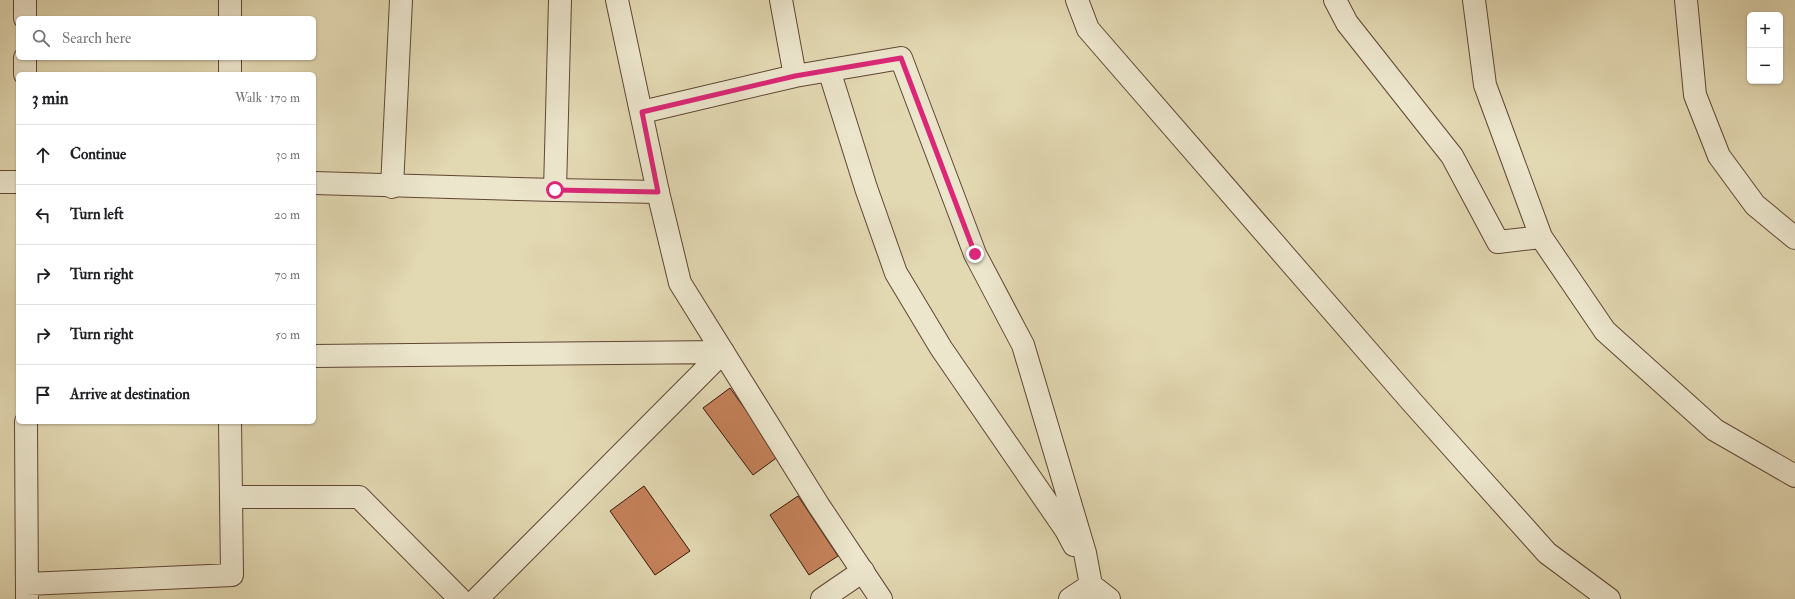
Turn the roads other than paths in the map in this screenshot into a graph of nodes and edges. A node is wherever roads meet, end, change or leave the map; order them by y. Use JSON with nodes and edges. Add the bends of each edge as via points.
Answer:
{"nodes":[{"id":1,"x":25,"y":0,"type":"edge"},
{"id":2,"x":230,"y":0,"type":"edge"},
{"id":3,"x":401,"y":0,"type":"edge"},
{"id":4,"x":560,"y":0,"type":"edge"},
{"id":5,"x":617,"y":0,"type":"edge"},
{"id":6,"x":781,"y":0,"type":"edge"},
{"id":7,"x":1077,"y":0,"type":"edge"},
{"id":8,"x":1335,"y":0,"type":"edge"},
{"id":9,"x":1474,"y":0,"type":"edge"},
{"id":10,"x":1686,"y":0,"type":"edge"},
{"id":11,"x":25,"y":16,"type":"edge"},
{"id":12,"x":230,"y":16,"type":"edge"},
{"id":13,"x":25,"y":60,"type":"edge"},
{"id":14,"x":230,"y":60,"type":"edge"},
{"id":15,"x":829,"y":70,"type":"junction"},
{"id":16,"x":25,"y":72,"type":"edge"},
{"id":17,"x":230,"y":72,"type":"edge"},
{"id":18,"x":795,"y":76,"type":"junction"},
{"id":19,"x":642,"y":112,"type":"junction"},
{"id":20,"x":0,"y":182,"type":"edge"},
{"id":21,"x":16,"y":182,"type":"edge"},
{"id":22,"x":316,"y":183,"type":"edge"},
{"id":23,"x":392,"y":186,"type":"junction"},
{"id":24,"x":555,"y":190,"type":"junction"},
{"id":25,"x":658,"y":192,"type":"junction"},
{"id":26,"x":1541,"y":237,"type":"junction"},
{"id":27,"x":1795,"y":238,"type":"edge"},
{"id":28,"x":723,"y":352,"type":"junction"},
{"id":29,"x":316,"y":356,"type":"edge"},
{"id":30,"x":26,"y":424,"type":"edge"},
{"id":31,"x":230,"y":424,"type":"edge"},
{"id":32,"x":1795,"y":476,"type":"edge"},
{"id":33,"x":230,"y":498,"type":"junction"},
{"id":34,"x":863,"y":571,"type":"junction"},
{"id":35,"x":1090,"y":580,"type":"junction"},
{"id":36,"x":27,"y":592,"type":"edge"},
{"id":37,"x":460,"y":599,"type":"edge"},
{"id":38,"x":477,"y":599,"type":"edge"},
{"id":39,"x":822,"y":599,"type":"edge"},
{"id":40,"x":881,"y":599,"type":"edge"},
{"id":41,"x":1070,"y":599,"type":"edge"},
{"id":42,"x":1109,"y":599,"type":"edge"},
{"id":43,"x":1609,"y":599,"type":"edge"}],
"edges":[{"from":1,"to":11,"type":"street"},
{"from":2,"to":12,"type":"street"},
{"from":3,"to":23,"type":"street"},
{"from":4,"to":24,"type":"street"},
{"from":5,"to":19,"type":"street"},
{"from":6,"to":18,"type":"street"},
{"from":7,"to":43,"type":"street","via":[[1088,29],[1416,407],[1547,553]]},
{"from":8,"to":26,"type":"street","via":[[1347,22],[1452,156],[1498,242]]},
{"from":9,"to":26,"type":"street","via":[[1485,85]]},
{"from":10,"to":27,"type":"street","via":[[1695,95],[1719,156],[1755,205]]},
{"from":13,"to":16,"type":"street"},
{"from":14,"to":17,"type":"street"},
{"from":15,"to":18,"type":"street"},
{"from":15,"to":35,"type":"street","via":[[896,273],[941,348],[1066,530]]},
{"from":15,"to":35,"type":"street","via":[[901,58],[975,254],[1023,345],[1085,553]]},
{"from":18,"to":19,"type":"street"},
{"from":19,"to":25,"type":"street"},
{"from":20,"to":21,"type":"street"},
{"from":22,"to":23,"type":"street"},
{"from":23,"to":24,"type":"street"},
{"from":24,"to":25,"type":"street"},
{"from":25,"to":28,"type":"street","via":[[680,283]]},
{"from":26,"to":32,"type":"street","via":[[1605,331],[1715,430]]},
{"from":28,"to":29,"type":"street"},
{"from":28,"to":34,"type":"street","via":[[819,506]]},
{"from":28,"to":38,"type":"street"},
{"from":30,"to":36,"type":"street"},
{"from":31,"to":33,"type":"street"},
{"from":33,"to":36,"type":"street","via":[[232,575]]},
{"from":33,"to":37,"type":"street","via":[[359,497]]},
{"from":34,"to":39,"type":"street"},
{"from":34,"to":40,"type":"street"},
{"from":35,"to":41,"type":"street"},
{"from":35,"to":42,"type":"street"}]}
